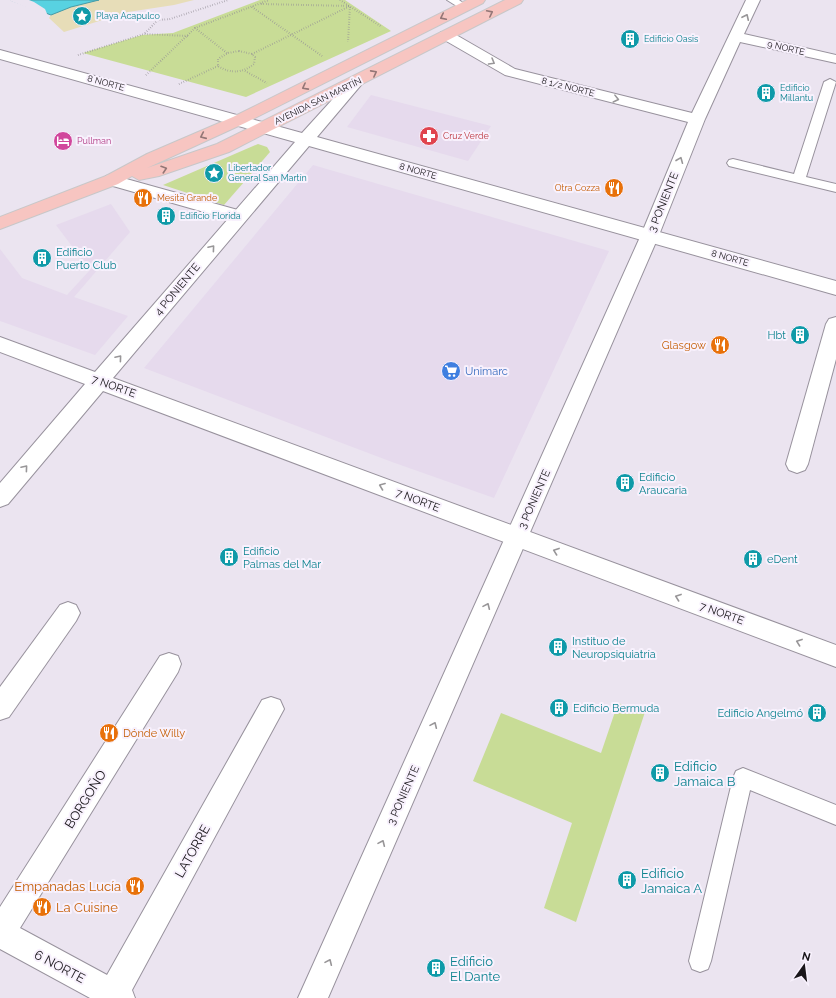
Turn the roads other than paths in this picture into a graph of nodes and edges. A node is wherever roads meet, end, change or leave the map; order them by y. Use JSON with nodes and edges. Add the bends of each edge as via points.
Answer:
{"nodes":[{"id":1,"x":478,"y":0,"type":"edge"},
{"id":2,"x":516,"y":0,"type":"edge"},
{"id":3,"x":753,"y":0,"type":"edge"},
{"id":4,"x":458,"y":4,"type":"edge"},
{"id":5,"x":446,"y":35,"type":"junction"},
{"id":6,"x":736,"y":37,"type":"junction"},
{"id":7,"x":0,"y":54,"type":"edge"},
{"id":8,"x":836,"y":60,"type":"edge"},
{"id":9,"x":356,"y":82,"type":"junction"},
{"id":10,"x":830,"y":82,"type":"dead end"},
{"id":11,"x":697,"y":119,"type":"junction"},
{"id":12,"x":239,"y":120,"type":"junction"},
{"id":13,"x":264,"y":127,"type":"junction"},
{"id":14,"x":305,"y":139,"type":"junction"},
{"id":15,"x":733,"y":163,"type":"dead end"},
{"id":16,"x":799,"y":179,"type":"junction"},
{"id":17,"x":112,"y":180,"type":"junction"},
{"id":18,"x":836,"y":188,"type":"edge"},
{"id":19,"x":239,"y":216,"type":"junction"},
{"id":20,"x":0,"y":223,"type":"edge"},
{"id":21,"x":650,"y":235,"type":"junction"},
{"id":22,"x":836,"y":288,"type":"edge"},
{"id":23,"x":836,"y":324,"type":"edge"},
{"id":24,"x":0,"y":344,"type":"edge"},
{"id":25,"x":99,"y":381,"type":"junction"},
{"id":26,"x":797,"y":464,"type":"dead end"},
{"id":27,"x":0,"y":498,"type":"edge"},
{"id":28,"x":517,"y":537,"type":"junction"},
{"id":29,"x":68,"y":612,"type":"dead end"},
{"id":30,"x":836,"y":656,"type":"edge"},
{"id":31,"x":169,"y":664,"type":"dead end"},
{"id":32,"x":0,"y":708,"type":"edge"},
{"id":33,"x":271,"y":708,"type":"dead end"},
{"id":34,"x":836,"y":815,"type":"edge"},
{"id":35,"x":0,"y":933,"type":"edge"},
{"id":36,"x":700,"y":961,"type":"dead end"},
{"id":37,"x":116,"y":996,"type":"edge"},
{"id":38,"x":313,"y":998,"type":"edge"}],
"edges":[{"from":1,"to":4,"type":"main road","name":"AVENIDA SAN MARTÍN"},
{"from":5,"to":2,"type":"main road","name":"AVENIDA SAN MARTÍN","one_way":true},
{"from":6,"to":3,"type":"street","name":"3 PONIENTE","one_way":true},
{"from":4,"to":12,"type":"main road","name":"AVENIDA SAN MARTÍN","one_way":true,"via":[[402,37]]},
{"from":9,"to":5,"type":"main road","name":"AVENIDA SAN MARTÍN","one_way":true},
{"from":5,"to":11,"type":"street","name":"8 1/2 NORTE","one_way":true,"via":[[510,72]]},
{"from":6,"to":8,"type":"street","name":"9 NORTE"},
{"from":6,"to":11,"type":"street","name":"3 PONIENTE"},
{"from":7,"to":12,"type":"street","name":"8 NORTE"},
{"from":9,"to":13,"type":"main road","name":"AVENIDA SAN MARTÍN"},
{"from":9,"to":14,"type":"street","name":"4 PONIENTE"},
{"from":10,"to":16,"type":"lane"},
{"from":21,"to":11,"type":"street","name":"3 PONIENTE","one_way":true},
{"from":12,"to":13,"type":"street","name":"8 NORTE"},
{"from":12,"to":17,"type":"main road","name":"AVENIDA SAN MARTÍN","one_way":true,"via":[[152,158]]},
{"from":13,"to":14,"type":"street","name":"8 NORTE"},
{"from":17,"to":13,"type":"main road","name":"AVENIDA SAN MARTÍN","one_way":true,"via":[[159,171],[223,148]]},
{"from":14,"to":19,"type":"street","name":"4 PONIENTE"},
{"from":14,"to":21,"type":"street","name":"8 NORTE"},
{"from":15,"to":16,"type":"lane"},
{"from":16,"to":18,"type":"lane"},
{"from":17,"to":19,"type":"street"},
{"from":17,"to":20,"type":"main road","name":"AVENIDA SAN MARTÍN"},
{"from":25,"to":19,"type":"street","name":"4 PONIENTE","one_way":true},
{"from":21,"to":22,"type":"street","name":"8 NORTE"},
{"from":21,"to":28,"type":"street","name":"3 PONIENTE"},
{"from":23,"to":26,"type":"street"},
{"from":24,"to":25,"type":"street","name":"7 NORTE"},
{"from":27,"to":25,"type":"street","name":"4 PONIENTE","one_way":true},
{"from":28,"to":25,"type":"street","name":"7 NORTE","one_way":true},
{"from":30,"to":28,"type":"street","name":"7 NORTE","one_way":true},
{"from":38,"to":28,"type":"street","name":"3 PONIENTE","one_way":true},
{"from":29,"to":32,"type":"street"},
{"from":31,"to":35,"type":"street","name":"BORGOÑO"},
{"from":33,"to":37,"type":"street","name":"LATORRE"},
{"from":34,"to":36,"type":"lane","via":[[743,778]]},
{"from":35,"to":37,"type":"street","name":"6 NORTE"}]}
